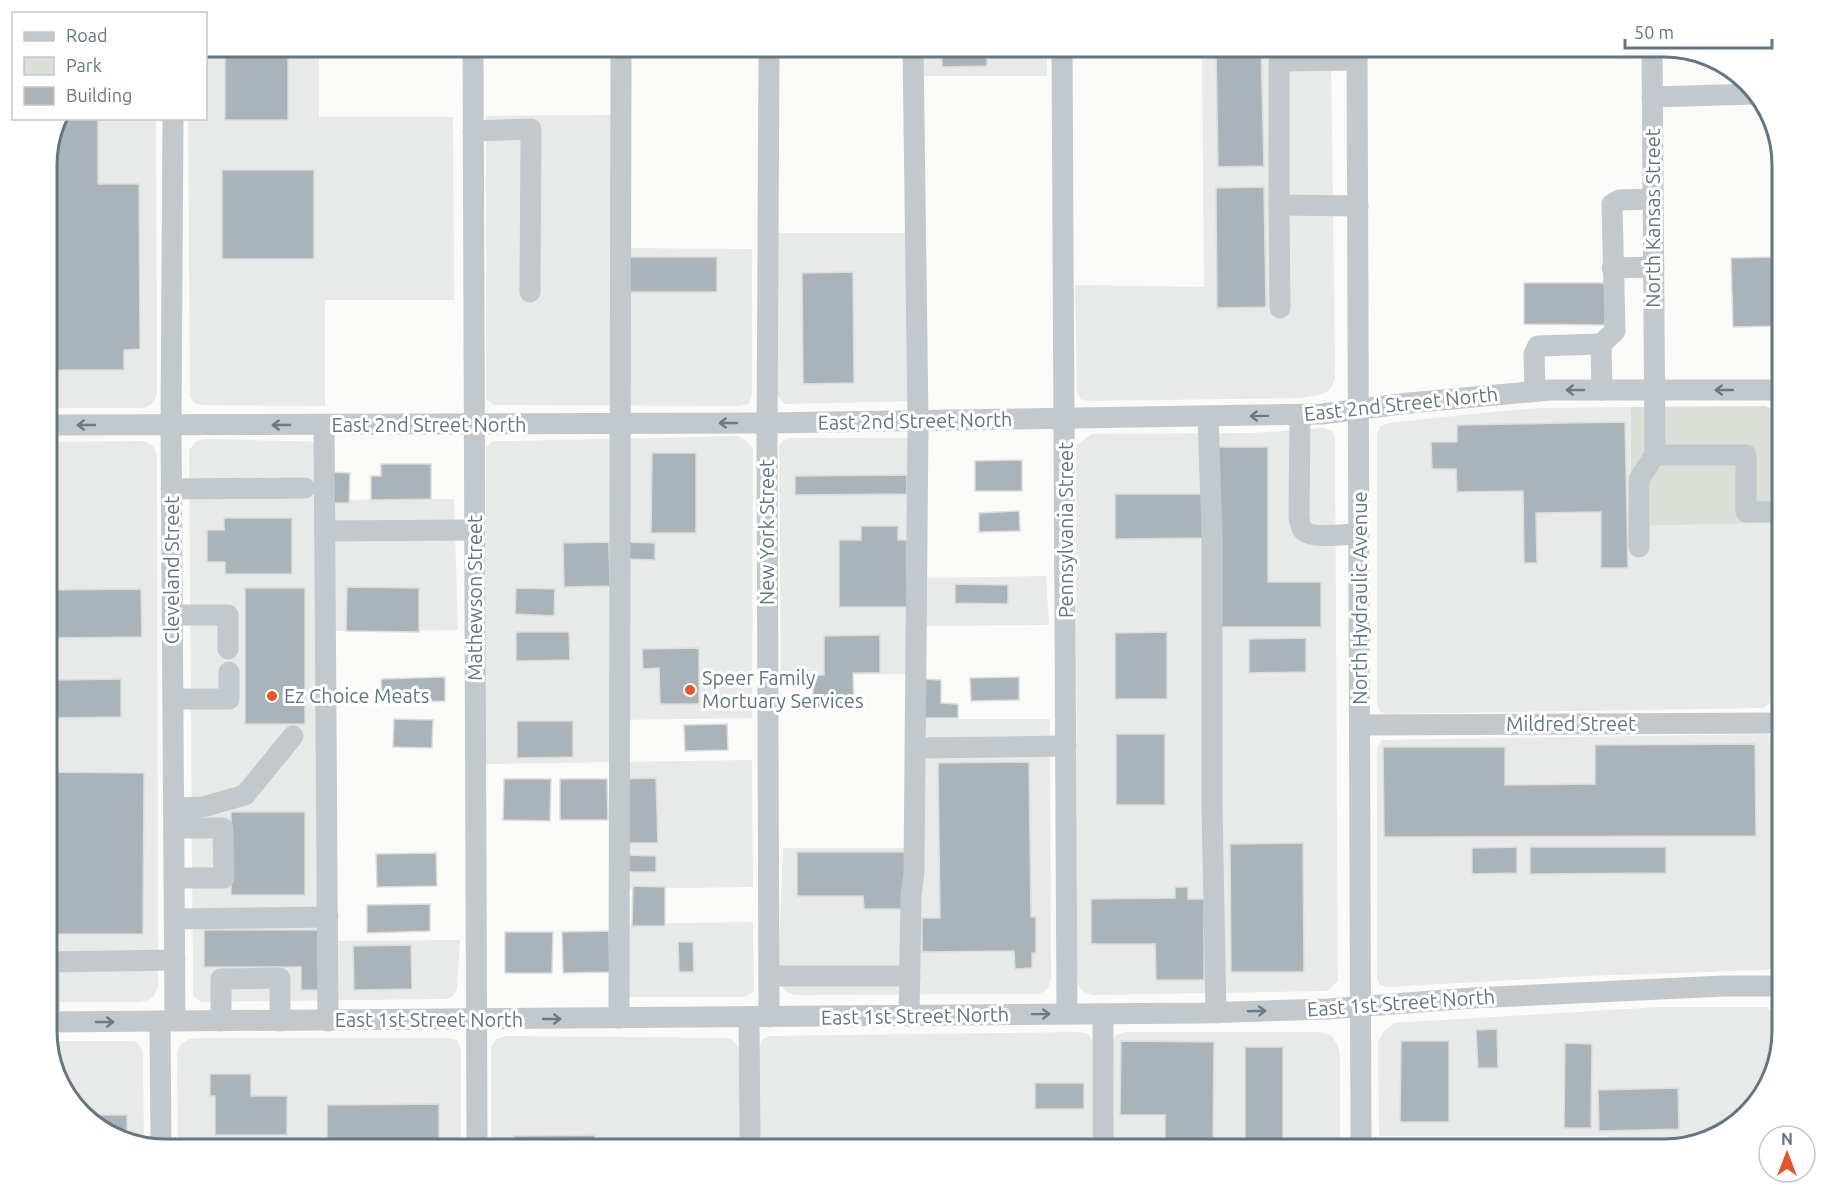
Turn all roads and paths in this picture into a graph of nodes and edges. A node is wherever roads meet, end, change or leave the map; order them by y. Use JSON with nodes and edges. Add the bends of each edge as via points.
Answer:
{"nodes":[{"id":1,"x":473,"y":57,"type":"edge"},
{"id":2,"x":621,"y":57,"type":"edge"},
{"id":3,"x":769,"y":57,"type":"edge"},
{"id":4,"x":913,"y":57,"type":"edge"},
{"id":5,"x":1062,"y":57,"type":"edge"},
{"id":6,"x":1293,"y":57,"type":"edge"},
{"id":7,"x":1357,"y":57,"type":"edge"},
{"id":8,"x":1652,"y":57,"type":"edge"},
{"id":9,"x":1745,"y":94,"type":"edge"},
{"id":10,"x":1653,"y":97,"type":"junction"},
{"id":11,"x":173,"y":120,"type":"edge"},
{"id":12,"x":473,"y":131,"type":"junction"},
{"id":13,"x":1653,"y":199,"type":"junction"},
{"id":14,"x":1279,"y":205,"type":"junction"},
{"id":15,"x":1358,"y":206,"type":"junction"},
{"id":16,"x":1654,"y":267,"type":"junction"},
{"id":17,"x":1612,"y":268,"type":"junction"},
{"id":18,"x":530,"y":292,"type":"dead end"},
{"id":19,"x":1280,"y":308,"type":"dead end"},
{"id":20,"x":1601,"y":344,"type":"junction"},
{"id":21,"x":1602,"y":390,"type":"junction"},
{"id":22,"x":1654,"y":390,"type":"junction"},
{"id":23,"x":1772,"y":390,"type":"edge"},
{"id":24,"x":1534,"y":391,"type":"junction"},
{"id":25,"x":1359,"y":410,"type":"junction"},
{"id":26,"x":1300,"y":415,"type":"junction"},
{"id":27,"x":1208,"y":417,"type":"junction"},
{"id":28,"x":1065,"y":419,"type":"junction"},
{"id":29,"x":918,"y":421,"type":"junction"},
{"id":30,"x":767,"y":423,"type":"junction"},
{"id":31,"x":475,"y":424,"type":"junction"},
{"id":32,"x":621,"y":424,"type":"junction"},
{"id":33,"x":57,"y":425,"type":"edge"},
{"id":34,"x":171,"y":425,"type":"junction"},
{"id":35,"x":324,"y":425,"type":"junction"},
{"id":36,"x":1655,"y":455,"type":"junction"},
{"id":37,"x":305,"y":488,"type":"dead end"},
{"id":38,"x":171,"y":489,"type":"junction"},
{"id":39,"x":1772,"y":512,"type":"edge"},
{"id":40,"x":475,"y":530,"type":"junction"},
{"id":41,"x":324,"y":531,"type":"junction"},
{"id":42,"x":1359,"y":534,"type":"junction"},
{"id":43,"x":1639,"y":547,"type":"dead end"},
{"id":44,"x":172,"y":615,"type":"junction"},
{"id":45,"x":228,"y":649,"type":"dead end"},
{"id":46,"x":229,"y":672,"type":"dead end"},
{"id":47,"x":173,"y":699,"type":"junction"},
{"id":48,"x":1772,"y":723,"type":"edge"},
{"id":49,"x":1360,"y":725,"type":"junction"},
{"id":50,"x":293,"y":735,"type":"dead end"},
{"id":51,"x":1066,"y":746,"type":"junction"},
{"id":52,"x":916,"y":748,"type":"junction"},
{"id":53,"x":174,"y":818,"type":"junction"},
{"id":54,"x":174,"y":878,"type":"junction"},
{"id":55,"x":328,"y":917,"type":"junction"},
{"id":56,"x":175,"y":919,"type":"junction"},
{"id":57,"x":175,"y":960,"type":"junction"},
{"id":58,"x":57,"y":962,"type":"edge"},
{"id":59,"x":769,"y":976,"type":"junction"},
{"id":60,"x":910,"y":976,"type":"junction"},
{"id":61,"x":1772,"y":986,"type":"edge"},
{"id":62,"x":1361,"y":1006,"type":"junction"},
{"id":63,"x":1216,"y":1012,"type":"junction"},
{"id":64,"x":1067,"y":1014,"type":"junction"},
{"id":65,"x":1103,"y":1014,"type":"junction"},
{"id":66,"x":909,"y":1016,"type":"junction"},
{"id":67,"x":759,"y":1017,"type":"junction"},
{"id":68,"x":619,"y":1018,"type":"junction"},
{"id":69,"x":477,"y":1020,"type":"junction"},
{"id":70,"x":167,"y":1021,"type":"junction"},
{"id":71,"x":221,"y":1021,"type":"junction"},
{"id":72,"x":280,"y":1021,"type":"junction"},
{"id":73,"x":328,"y":1021,"type":"junction"},
{"id":74,"x":57,"y":1022,"type":"edge"},
{"id":75,"x":161,"y":1139,"type":"edge"},
{"id":76,"x":477,"y":1139,"type":"edge"},
{"id":77,"x":751,"y":1139,"type":"edge"},
{"id":78,"x":1103,"y":1139,"type":"edge"},
{"id":79,"x":1361,"y":1139,"type":"edge"}],
"edges":[{"from":1,"to":12,"type":"street","name":"Mathewson Street"},
{"from":2,"to":32,"type":"street"},
{"from":3,"to":30,"type":"street","name":"New York Street"},
{"from":4,"to":29,"type":"street"},
{"from":5,"to":28,"type":"street","name":"Pennsylvania Street"},
{"from":6,"to":14,"type":"street","via":[[1279,61]]},
{"from":7,"to":15,"type":"street","name":"North Hydraulic Avenue"},
{"from":8,"to":10,"type":"street","name":"North Kansas Street"},
{"from":9,"to":10,"type":"street"},
{"from":10,"to":13,"type":"street","name":"North Kansas Street"},
{"from":11,"to":34,"type":"street","name":"Cleveland Street"},
{"from":12,"to":18,"type":"street","via":[[531,129]]},
{"from":12,"to":31,"type":"street","name":"Mathewson Street"},
{"from":13,"to":16,"type":"street","name":"North Kansas Street"},
{"from":13,"to":17,"type":"street","via":[[1619,200],[1612,204]]},
{"from":14,"to":15,"type":"street"},
{"from":14,"to":19,"type":"street"},
{"from":15,"to":25,"type":"street","name":"North Hydraulic Avenue"},
{"from":16,"to":17,"type":"street"},
{"from":16,"to":22,"type":"street","name":"North Kansas Street"},
{"from":17,"to":20,"type":"street","via":[[1615,331]]},
{"from":20,"to":21,"type":"street"},
{"from":20,"to":24,"type":"street","via":[[1538,346],[1534,354]]},
{"from":21,"to":22,"type":"street","name":"East 2nd Street North"},
{"from":21,"to":24,"type":"street","name":"East 2nd Street North","one_way":true},
{"from":23,"to":22,"type":"street","name":"East 2nd Street North","one_way":true},
{"from":22,"to":36,"type":"street","name":"North Kansas Street"},
{"from":24,"to":25,"type":"street","name":"East 2nd Street North"},
{"from":25,"to":26,"type":"street","name":"East 2nd Street North"},
{"from":25,"to":42,"type":"street","name":"North Hydraulic Avenue"},
{"from":26,"to":27,"type":"street","name":"East 2nd Street North","one_way":true},
{"from":26,"to":42,"type":"street","via":[[1301,526],[1316,535]]},
{"from":27,"to":28,"type":"street","name":"East 2nd Street North"},
{"from":27,"to":63,"type":"street"},
{"from":28,"to":29,"type":"street","name":"East 2nd Street North"},
{"from":28,"to":51,"type":"street","name":"Pennsylvania Street"},
{"from":29,"to":30,"type":"street","name":"East 2nd Street North"},
{"from":29,"to":52,"type":"street"},
{"from":30,"to":32,"type":"street","name":"East 2nd Street North","one_way":true},
{"from":30,"to":59,"type":"street","name":"New York Street"},
{"from":31,"to":32,"type":"street","name":"East 2nd Street North"},
{"from":31,"to":35,"type":"street","name":"East 2nd Street North"},
{"from":31,"to":40,"type":"street","name":"Mathewson Street"},
{"from":32,"to":68,"type":"street"},
{"from":34,"to":33,"type":"street","name":"East 2nd Street North","one_way":true},
{"from":35,"to":34,"type":"street","name":"East 2nd Street North","one_way":true},
{"from":34,"to":38,"type":"street","name":"Cleveland Street"},
{"from":35,"to":41,"type":"street"},
{"from":36,"to":39,"type":"street","via":[[1746,455],[1746,512]]},
{"from":36,"to":43,"type":"street","via":[[1639,479]]},
{"from":37,"to":38,"type":"street"},
{"from":38,"to":44,"type":"street","name":"Cleveland Street"},
{"from":40,"to":41,"type":"street"},
{"from":40,"to":69,"type":"street","name":"Mathewson Street"},
{"from":41,"to":55,"type":"street"},
{"from":42,"to":49,"type":"street","name":"North Hydraulic Avenue"},
{"from":44,"to":45,"type":"street","via":[[228,615]]},
{"from":44,"to":47,"type":"street","name":"Cleveland Street"},
{"from":46,"to":47,"type":"street","via":[[229,699]]},
{"from":47,"to":53,"type":"street","name":"Cleveland Street"},
{"from":48,"to":49,"type":"street","name":"Mildred Street"},
{"from":49,"to":62,"type":"street","name":"North Hydraulic Avenue"},
{"from":50,"to":53,"type":"street","via":[[244,795]]},
{"from":51,"to":52,"type":"street"},
{"from":51,"to":64,"type":"street","name":"Pennsylvania Street"},
{"from":52,"to":60,"type":"street"},
{"from":53,"to":54,"type":"street","name":"Cleveland Street"},
{"from":53,"to":54,"type":"street","via":[[223,828],[224,878]]},
{"from":54,"to":56,"type":"street","name":"Cleveland Street"},
{"from":55,"to":56,"type":"street"},
{"from":55,"to":73,"type":"street"},
{"from":56,"to":57,"type":"street","name":"Cleveland Street"},
{"from":57,"to":58,"type":"street"},
{"from":57,"to":70,"type":"street","name":"Cleveland Street"},
{"from":59,"to":60,"type":"street"},
{"from":59,"to":67,"type":"street","name":"New York Street"},
{"from":60,"to":66,"type":"street"},
{"from":61,"to":62,"type":"street","name":"East 1st Street North"},
{"from":63,"to":62,"type":"street","name":"East 1st Street North","one_way":true},
{"from":62,"to":79,"type":"street","name":"North Hydraulic Avenue"},
{"from":63,"to":65,"type":"street","name":"East 1st Street North"},
{"from":64,"to":65,"type":"street","name":"East 1st Street North"},
{"from":66,"to":64,"type":"street","name":"East 1st Street North","one_way":true},
{"from":65,"to":78,"type":"street"},
{"from":66,"to":67,"type":"street","name":"East 1st Street North"},
{"from":67,"to":68,"type":"street","name":"East 1st Street North"},
{"from":67,"to":77,"type":"street","name":"New York Street"},
{"from":69,"to":68,"type":"street","name":"East 1st Street North","one_way":true},
{"from":69,"to":73,"type":"street","name":"East 1st Street North"},
{"from":69,"to":76,"type":"street","name":"Mathewson Street"},
{"from":70,"to":71,"type":"street","name":"East 1st Street North"},
{"from":74,"to":70,"type":"street","name":"East 1st Street North","one_way":true},
{"from":70,"to":75,"type":"street","name":"Cleveland Street"},
{"from":71,"to":72,"type":"street","name":"East 1st Street North"},
{"from":71,"to":72,"type":"street","via":[[221,979],[280,978]]},
{"from":72,"to":73,"type":"street","name":"East 1st Street North"}]}
